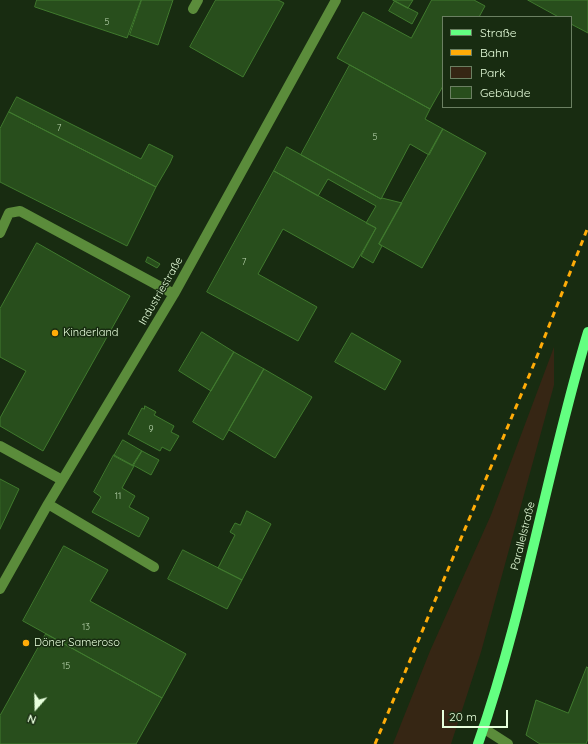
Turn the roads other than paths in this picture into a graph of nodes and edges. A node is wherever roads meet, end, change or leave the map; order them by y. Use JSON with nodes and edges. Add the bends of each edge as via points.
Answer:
{"nodes":[{"id":1,"x":336,"y":0,"type":"edge"},
{"id":2,"x":0,"y":233,"type":"edge"},
{"id":3,"x":174,"y":294,"type":"junction"},
{"id":4,"x":588,"y":332,"type":"edge"},
{"id":5,"x":586,"y":348,"type":"edge"},
{"id":6,"x":0,"y":446,"type":"edge"},
{"id":7,"x":62,"y":480,"type":"junction"},
{"id":8,"x":48,"y":504,"type":"junction"},
{"id":9,"x":154,"y":566,"type":"dead end"},
{"id":10,"x":0,"y":589,"type":"edge"},
{"id":11,"x":483,"y":728,"type":"junction"},
{"id":12,"x":478,"y":744,"type":"edge"},
{"id":13,"x":508,"y":744,"type":"edge"}],
"edges":[{"from":1,"to":3,"type":"street","name":"Industriestraße"},
{"from":2,"to":3,"type":"street","via":[[9,213],[20,211]]},
{"from":3,"to":7,"type":"street","name":"Industriestraße"},
{"from":4,"to":5,"type":"main road","name":"Parallelstraße"},
{"from":5,"to":11,"type":"main road","name":"Parallelstraße","via":[[518,607]]},
{"from":6,"to":7,"type":"street"},
{"from":7,"to":8,"type":"street","name":"Industriestraße"},
{"from":8,"to":9,"type":"street"},
{"from":8,"to":10,"type":"street","name":"Industriestraße"},
{"from":11,"to":12,"type":"main road","name":"Parallelstraße"},
{"from":11,"to":13,"type":"street"}]}
